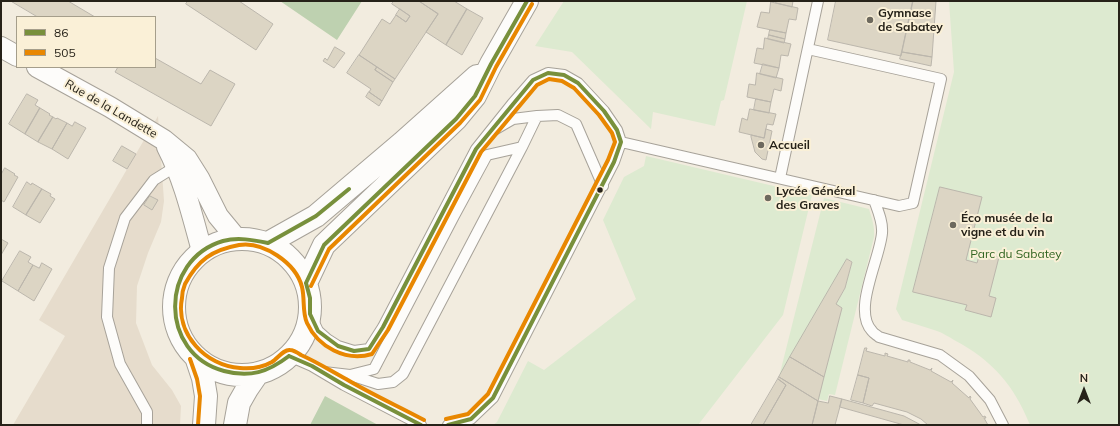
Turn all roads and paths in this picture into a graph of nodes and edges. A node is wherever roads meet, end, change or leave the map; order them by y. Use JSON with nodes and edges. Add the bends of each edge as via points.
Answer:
{"nodes":[{"id":1,"x":527,"y":1,"type":"edge"},
{"id":2,"x":818,"y":1,"type":"edge"},
{"id":3,"x":1,"y":47,"type":"edge"},
{"id":4,"x":808,"y":49,"type":"junction"},
{"id":5,"x":16,"y":55,"type":"edge"},
{"id":6,"x":491,"y":64,"type":"junction"},
{"id":7,"x":40,"y":68,"type":"edge"},
{"id":8,"x":537,"y":116,"type":"junction"},
{"id":9,"x":489,"y":133,"type":"junction"},
{"id":10,"x":621,"y":142,"type":"junction"},
{"id":11,"x":522,"y":147,"type":"junction"},
{"id":12,"x":182,"y":162,"type":"junction"},
{"id":13,"x":780,"y":178,"type":"junction"},
{"id":14,"x":603,"y":186,"type":"junction"},
{"id":15,"x":874,"y":200,"type":"junction"},
{"id":16,"x":237,"y":239,"type":"junction"},
{"id":17,"x":268,"y":243,"type":"junction"},
{"id":18,"x":202,"y":251,"type":"junction"},
{"id":19,"x":306,"y":283,"type":"junction"},
{"id":20,"x":310,"y":314,"type":"junction"},
{"id":21,"x":289,"y":356,"type":"junction"},
{"id":22,"x":196,"y":357,"type":"junction"},
{"id":23,"x":324,"y":372,"type":"junction"},
{"id":24,"x":258,"y":373,"type":"junction"},
{"id":25,"x":350,"y":375,"type":"junction"},
{"id":26,"x":469,"y":422,"type":"edge"},
{"id":27,"x":147,"y":425,"type":"edge"},
{"id":28,"x":204,"y":425,"type":"edge"},
{"id":29,"x":235,"y":425,"type":"edge"},
{"id":30,"x":421,"y":425,"type":"edge"},
{"id":31,"x":448,"y":425,"type":"edge"},
{"id":32,"x":1003,"y":425,"type":"edge"}],
"edges":[{"from":1,"to":6,"type":"main road"},
{"from":2,"to":4,"type":"lane"},
{"from":3,"to":5,"type":"street"},
{"from":4,"to":13,"type":"lane"},
{"from":4,"to":15,"type":"lane","via":[[941,79],[913,202],[899,206]]},
{"from":6,"to":17,"type":"main road","via":[[402,144],[316,216]]},
{"from":6,"to":19,"type":"main road","via":[[475,96],[456,119],[324,245]]},
{"from":7,"to":12,"type":"street","name":"Rue de la Landette","via":[[164,140]]},
{"from":8,"to":9,"type":"lane","via":[[513,119]]},
{"from":8,"to":11,"type":"lane"},
{"from":8,"to":14,"type":"lane","via":[[558,115],[576,124]]},
{"from":9,"to":10,"type":"lane","via":[[534,80],[548,73],[564,75],[578,83],[604,111],[617,130]]},
{"from":9,"to":20,"type":"lane","via":[[476,149],[369,349],[354,351],[338,346],[318,331]]},
{"from":10,"to":13,"type":"lane"},
{"from":10,"to":14,"type":"lane"},
{"from":11,"to":25,"type":"lane","via":[[487,155],[374,369]]},
{"from":11,"to":25,"type":"lane","via":[[403,374],[393,382],[378,384]]},
{"from":12,"to":16,"type":"street","name":"Rue de la Landette","via":[[199,178],[218,216]]},
{"from":12,"to":18,"type":"street","via":[[187,196]]},
{"from":12,"to":27,"type":"lane","via":[[154,180],[125,218],[109,268],[107,317],[120,364],[147,412]]},
{"from":13,"to":15,"type":"lane"},
{"from":14,"to":26,"type":"lane","via":[[493,398]]},
{"from":15,"to":32,"type":"lane","via":[[881,219],[882,233],[865,302],[867,323],[871,331],[879,337],[940,355],[969,376],[990,400]]},
{"from":16,"to":17,"type":"main road"},
{"from":16,"to":18,"type":"main road","via":[[218,242]]},
{"from":17,"to":19,"type":"main road","via":[[284,253],[297,266]]},
{"from":18,"to":22,"type":"main road","via":[[188,266],[178,283],[174,303],[176,323],[183,342]]},
{"from":19,"to":20,"type":"main road","via":[[310,298]]},
{"from":20,"to":21,"type":"main road","via":[[307,330],[300,344]]},
{"from":21,"to":23,"type":"lane"},
{"from":21,"to":24,"type":"main road","via":[[275,367]]},
{"from":22,"to":24,"type":"main road","via":[[215,370],[236,375]]},
{"from":22,"to":28,"type":"main road","via":[[206,396]]},
{"from":23,"to":25,"type":"lane"},
{"from":23,"to":30,"type":"lane"},
{"from":24,"to":29,"type":"main road","via":[[239,403]]},
{"from":26,"to":31,"type":"lane"}]}
